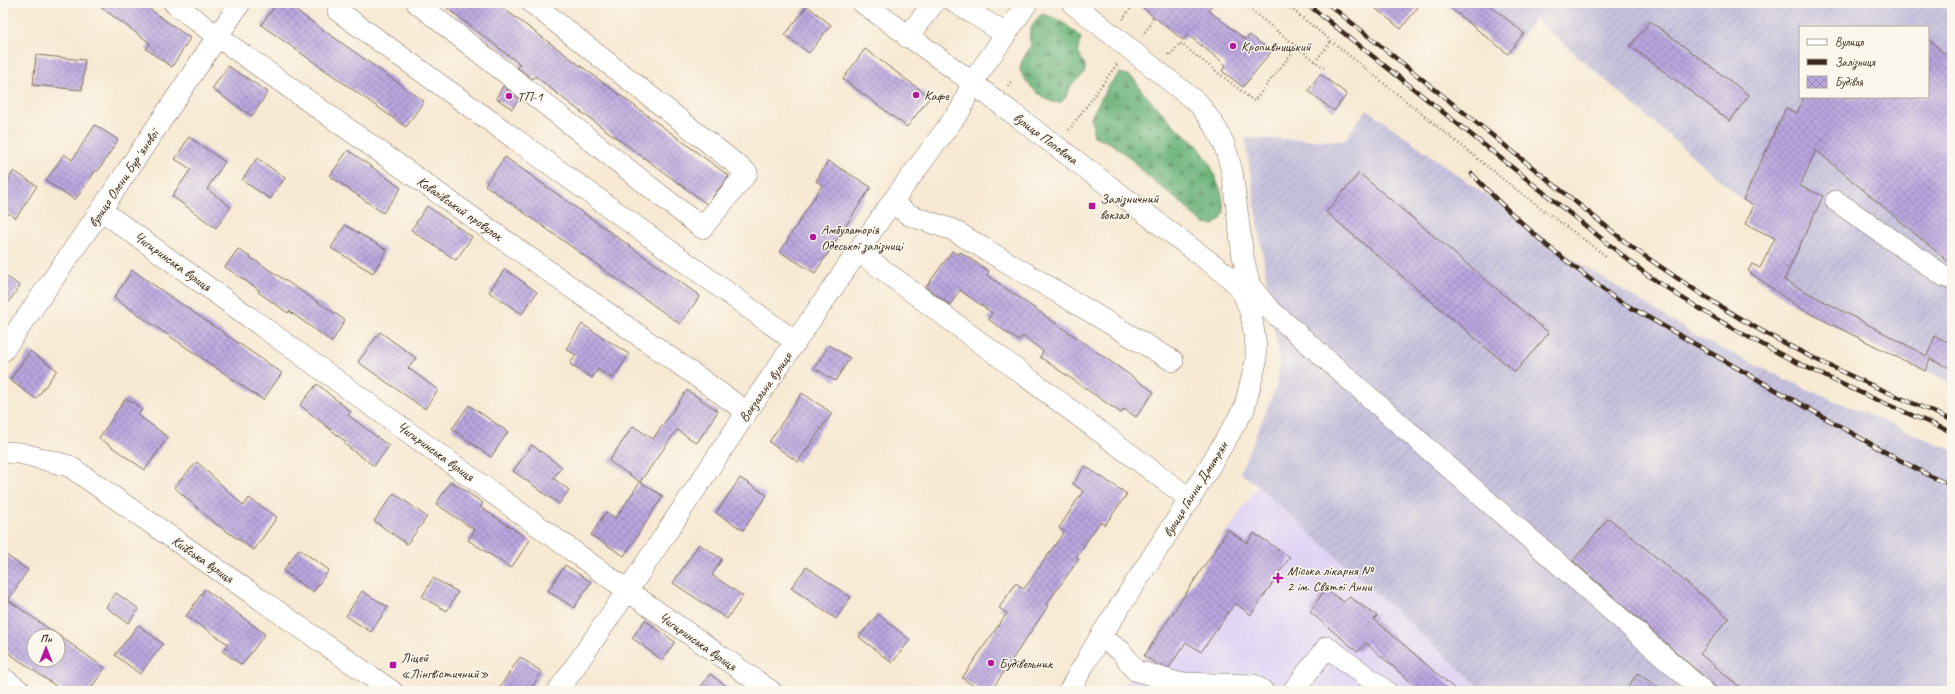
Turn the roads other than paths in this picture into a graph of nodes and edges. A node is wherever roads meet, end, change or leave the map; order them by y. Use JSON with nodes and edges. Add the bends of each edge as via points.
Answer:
{"nodes":[{"id":1,"x":174,"y":3,"type":"edge"},
{"id":2,"x":240,"y":3,"type":"edge"},
{"id":3,"x":417,"y":3,"type":"edge"},
{"id":4,"x":532,"y":3,"type":"edge"},
{"id":5,"x":863,"y":3,"type":"edge"},
{"id":6,"x":934,"y":3,"type":"edge"},
{"id":7,"x":956,"y":3,"type":"edge"},
{"id":8,"x":1027,"y":3,"type":"edge"},
{"id":9,"x":1072,"y":3,"type":"edge"},
{"id":10,"x":338,"y":11,"type":"dead end"},
{"id":11,"x":1006,"y":34,"type":"junction"},
{"id":12,"x":218,"y":37,"type":"junction"},
{"id":13,"x":907,"y":37,"type":"junction"},
{"id":14,"x":972,"y":83,"type":"junction"},
{"id":15,"x":1836,"y":201,"type":"dead end"},
{"id":16,"x":892,"y":202,"type":"junction"},
{"id":17,"x":101,"y":210,"type":"junction"},
{"id":18,"x":859,"y":252,"type":"junction"},
{"id":19,"x":1227,"y":274,"type":"joint"},
{"id":20,"x":1952,"y":279,"type":"edge"},
{"id":21,"x":1250,"y":286,"type":"junction"},
{"id":22,"x":1251,"y":314,"type":"junction"},
{"id":23,"x":796,"y":342,"type":"junction"},
{"id":24,"x":3,"y":351,"type":"edge"},
{"id":25,"x":1173,"y":361,"type":"dead end"},
{"id":26,"x":747,"y":412,"type":"junction"},
{"id":27,"x":3,"y":452,"type":"edge"},
{"id":28,"x":1190,"y":499,"type":"junction"},
{"id":29,"x":628,"y":590,"type":"junction"},
{"id":30,"x":1100,"y":636,"type":"junction"},
{"id":31,"x":3,"y":678,"type":"edge"},
{"id":32,"x":1176,"y":687,"type":"edge"},
{"id":33,"x":20,"y":691,"type":"edge"},
{"id":34,"x":392,"y":691,"type":"edge"},
{"id":35,"x":558,"y":691,"type":"edge"},
{"id":36,"x":771,"y":691,"type":"edge"},
{"id":37,"x":1069,"y":691,"type":"edge"},
{"id":38,"x":1263,"y":691,"type":"edge"},
{"id":39,"x":1293,"y":691,"type":"edge"},
{"id":40,"x":1386,"y":691,"type":"edge"},
{"id":41,"x":1703,"y":691,"type":"edge"}],
"edges":[{"from":1,"to":12,"type":"street","name":"Ковалівський провулок"},
{"from":2,"to":12,"type":"street","name":"вулиця Олени Бурʼянової"},
{"from":3,"to":4,"type":"street","via":[[702,228],[747,173]]},
{"from":5,"to":13,"type":"street","name":"вулиця Поповича"},
{"from":6,"to":13,"type":"street"},
{"from":7,"to":11,"type":"street"},
{"from":8,"to":11,"type":"street","name":"Вокзальна вулиця"},
{"from":9,"to":21,"type":"street","via":[[1198,104],[1216,128],[1232,171],[1243,257]]},
{"from":10,"to":23,"type":"street"},
{"from":11,"to":14,"type":"street","name":"Вокзальна вулиця"},
{"from":12,"to":17,"type":"street","name":"вулиця Олени Бурʼянової"},
{"from":12,"to":26,"type":"street","name":"Ковалівський провулок"},
{"from":13,"to":14,"type":"street","name":"вулиця Поповича"},
{"from":14,"to":16,"type":"street","name":"Вокзальна вулиця","via":[[961,109]]},
{"from":14,"to":19,"type":"street","name":"вулиця Поповича"},
{"from":15,"to":20,"type":"street"},
{"from":16,"to":18,"type":"street","name":"Вокзальна вулиця"},
{"from":16,"to":25,"type":"street","via":[[909,215],[953,230]]},
{"from":17,"to":24,"type":"street","name":"вулиця Олени Бурʼянової"},
{"from":17,"to":29,"type":"street","name":"Чигиринська вулиця"},
{"from":18,"to":23,"type":"street","name":"Вокзальна вулиця"},
{"from":18,"to":28,"type":"street"},
{"from":19,"to":22,"type":"street","name":"вулиця Ганни Дмитрян","via":[[1240,288]]},
{"from":21,"to":22,"type":"street"},
{"from":21,"to":41,"type":"street","via":[[1268,308]]},
{"from":22,"to":28,"type":"street","name":"вулиця Ганни Дмитрян","via":[[1256,362],[1247,398],[1237,423]]},
{"from":23,"to":26,"type":"street","name":"Вокзальна вулиця"},
{"from":26,"to":29,"type":"street","name":"Вокзальна вулиця"},
{"from":27,"to":34,"type":"street","name":"Київська вулиця","via":[[20,453],[69,466]]},
{"from":28,"to":30,"type":"street","name":"вулиця Ганни Дмитрян"},
{"from":29,"to":35,"type":"street","name":"Вокзальна вулиця"},
{"from":29,"to":36,"type":"street","name":"Чигиринська вулиця"},
{"from":30,"to":32,"type":"street","via":[[1121,651],[1135,670]]},
{"from":30,"to":37,"type":"street","name":"вулиця Ганни Дмитрян"},
{"from":31,"to":33,"type":"street"},
{"from":32,"to":38,"type":"street","via":[[1254,684]]},
{"from":39,"to":40,"type":"street","via":[[1327,647]]}]}
